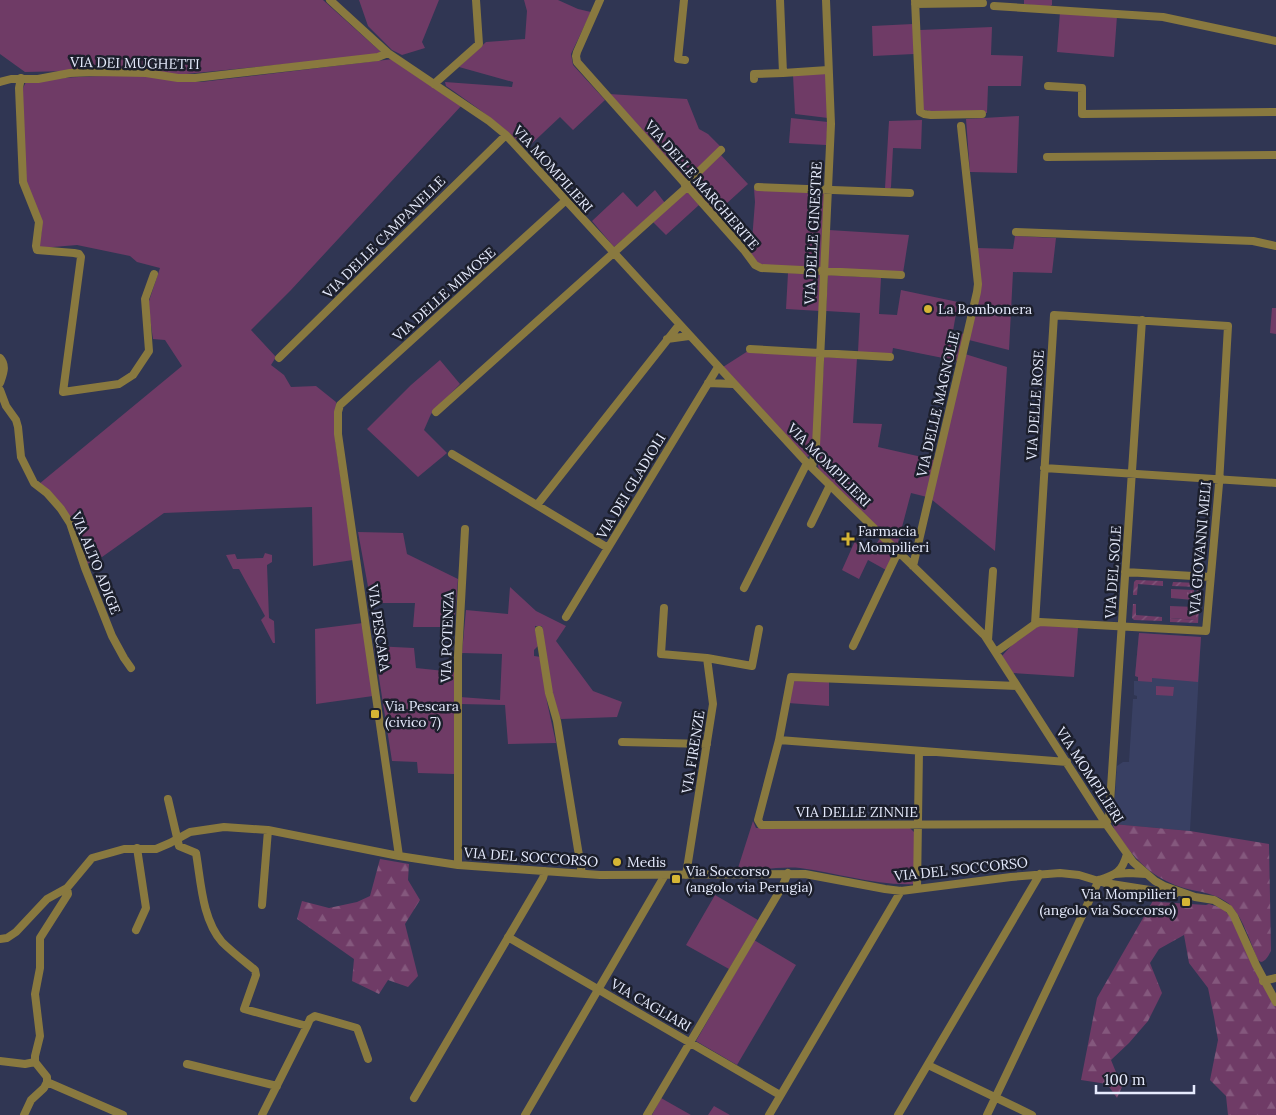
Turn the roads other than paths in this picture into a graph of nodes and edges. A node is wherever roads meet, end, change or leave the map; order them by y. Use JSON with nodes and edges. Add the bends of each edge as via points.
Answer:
{"nodes":[{"id":1,"x":330,"y":0,"type":"edge"},
{"id":2,"x":476,"y":0,"type":"edge"},
{"id":3,"x":600,"y":0,"type":"edge"},
{"id":4,"x":684,"y":0,"type":"edge"},
{"id":5,"x":780,"y":0,"type":"edge"},
{"id":6,"x":826,"y":0,"type":"edge"},
{"id":7,"x":915,"y":2,"type":"edge"},
{"id":8,"x":983,"y":3,"type":"dead end"},
{"id":9,"x":994,"y":6,"type":"dead end"},
{"id":10,"x":1276,"y":41,"type":"edge"},
{"id":11,"x":388,"y":53,"type":"junction"},
{"id":12,"x":685,"y":60,"type":"dead end"},
{"id":13,"x":828,"y":70,"type":"junction"},
{"id":14,"x":783,"y":73,"type":"junction"},
{"id":15,"x":21,"y":78,"type":"junction"},
{"id":16,"x":754,"y":79,"type":"dead end"},
{"id":17,"x":0,"y":82,"type":"edge"},
{"id":18,"x":434,"y":84,"type":"junction"},
{"id":19,"x":1048,"y":86,"type":"dead end"},
{"id":20,"x":1276,"y":112,"type":"edge"},
{"id":21,"x":982,"y":114,"type":"dead end"},
{"id":22,"x":961,"y":126,"type":"dead end"},
{"id":23,"x":506,"y":135,"type":"junction"},
{"id":24,"x":721,"y":150,"type":"dead end"},
{"id":25,"x":1276,"y":155,"type":"edge"},
{"id":26,"x":1047,"y":157,"type":"dead end"},
{"id":27,"x":686,"y":186,"type":"junction"},
{"id":28,"x":758,"y":187,"type":"dead end"},
{"id":29,"x":827,"y":190,"type":"junction"},
{"id":30,"x":910,"y":193,"type":"dead end"},
{"id":31,"x":565,"y":201,"type":"junction"},
{"id":32,"x":1016,"y":232,"type":"dead end"},
{"id":33,"x":1276,"y":246,"type":"edge"},
{"id":34,"x":613,"y":253,"type":"junction"},
{"id":35,"x":823,"y":272,"type":"junction"},
{"id":36,"x":154,"y":274,"type":"dead end"},
{"id":37,"x":901,"y":275,"type":"dead end"},
{"id":38,"x":1142,"y":320,"type":"junction"},
{"id":39,"x":678,"y":325,"type":"junction"},
{"id":40,"x":1228,"y":326,"type":"joint"},
{"id":41,"x":689,"y":336,"type":"junction"},
{"id":42,"x":668,"y":339,"type":"junction"},
{"id":43,"x":750,"y":350,"type":"dead end"},
{"id":44,"x":821,"y":353,"type":"junction"},
{"id":45,"x":890,"y":357,"type":"dead end"},
{"id":46,"x":0,"y":358,"type":"edge"},
{"id":47,"x":279,"y":358,"type":"dead end"},
{"id":48,"x":718,"y":367,"type":"junction"},
{"id":49,"x":0,"y":383,"type":"edge"},
{"id":50,"x":708,"y":383,"type":"junction"},
{"id":51,"x":733,"y":384,"type":"junction"},
{"id":52,"x":0,"y":390,"type":"edge"},
{"id":53,"x":340,"y":405,"type":"joint"},
{"id":54,"x":436,"y":412,"type":"dead end"},
{"id":55,"x":452,"y":454,"type":"dead end"},
{"id":56,"x":809,"y":465,"type":"junction"},
{"id":57,"x":1044,"y":468,"type":"junction"},
{"id":58,"x":1131,"y":474,"type":"junction"},
{"id":59,"x":1219,"y":480,"type":"junction"},
{"id":60,"x":1276,"y":483,"type":"edge"},
{"id":61,"x":830,"y":485,"type":"junction"},
{"id":62,"x":537,"y":505,"type":"junction"},
{"id":63,"x":811,"y":524,"type":"dead end"},
{"id":64,"x":465,"y":530,"type":"dead end"},
{"id":65,"x":608,"y":548,"type":"junction"},
{"id":66,"x":898,"y":552,"type":"junction"},
{"id":67,"x":913,"y":566,"type":"junction"},
{"id":68,"x":993,"y":571,"type":"dead end"},
{"id":69,"x":1125,"y":572,"type":"junction"},
{"id":70,"x":1210,"y":576,"type":"junction"},
{"id":71,"x":744,"y":588,"type":"dead end"},
{"id":72,"x":664,"y":608,"type":"dead end"},
{"id":73,"x":566,"y":617,"type":"dead end"},
{"id":74,"x":1035,"y":624,"type":"junction"},
{"id":75,"x":1122,"y":626,"type":"junction"},
{"id":76,"x":759,"y":629,"type":"dead end"},
{"id":77,"x":539,"y":630,"type":"dead end"},
{"id":78,"x":988,"y":640,"type":"junction"},
{"id":79,"x":852,"y":646,"type":"dead end"},
{"id":80,"x":996,"y":652,"type":"junction"},
{"id":81,"x":707,"y":658,"type":"junction"},
{"id":82,"x":131,"y":668,"type":"dead end"},
{"id":83,"x":1017,"y":686,"type":"junction"},
{"id":84,"x":779,"y":740,"type":"junction"},
{"id":85,"x":622,"y":742,"type":"dead end"},
{"id":86,"x":707,"y":744,"type":"junction"},
{"id":87,"x":918,"y":750,"type":"junction"},
{"id":88,"x":1067,"y":762,"type":"junction"},
{"id":89,"x":168,"y":799,"type":"dead end"},
{"id":90,"x":918,"y":824,"type":"junction"},
{"id":91,"x":1106,"y":824,"type":"junction"},
{"id":92,"x":268,"y":830,"type":"junction"},
{"id":93,"x":178,"y":839,"type":"junction"},
{"id":94,"x":137,"y":848,"type":"junction"},
{"id":95,"x":1127,"y":854,"type":"junction"},
{"id":96,"x":400,"y":856,"type":"junction"},
{"id":97,"x":458,"y":865,"type":"junction"},
{"id":98,"x":545,"y":871,"type":"junction"},
{"id":99,"x":1141,"y":872,"type":"junction"},
{"id":100,"x":788,"y":873,"type":"junction"},
{"id":101,"x":582,"y":874,"type":"junction"},
{"id":102,"x":1040,"y":874,"type":"junction"},
{"id":103,"x":1115,"y":874,"type":"junction"},
{"id":104,"x":665,"y":875,"type":"junction"},
{"id":105,"x":686,"y":875,"type":"junction"},
{"id":106,"x":1099,"y":880,"type":"junction"},
{"id":107,"x":1127,"y":886,"type":"junction"},
{"id":108,"x":67,"y":888,"type":"junction"},
{"id":109,"x":917,"y":889,"type":"junction"},
{"id":110,"x":901,"y":891,"type":"junction"},
{"id":111,"x":1195,"y":897,"type":"junction"},
{"id":112,"x":262,"y":905,"type":"dead end"},
{"id":113,"x":136,"y":930,"type":"dead end"},
{"id":114,"x":508,"y":937,"type":"junction"},
{"id":115,"x":0,"y":939,"type":"edge"},
{"id":116,"x":1276,"y":978,"type":"edge"},
{"id":117,"x":1264,"y":980,"type":"junction"},
{"id":118,"x":599,"y":990,"type":"junction"},
{"id":119,"x":1276,"y":1002,"type":"edge"},
{"id":120,"x":307,"y":1026,"type":"junction"},
{"id":121,"x":690,"y":1042,"type":"junction"},
{"id":122,"x":368,"y":1059,"type":"dead end"},
{"id":123,"x":0,"y":1061,"type":"edge"},
{"id":124,"x":35,"y":1062,"type":"junction"},
{"id":125,"x":187,"y":1064,"type":"dead end"},
{"id":126,"x":928,"y":1065,"type":"junction"},
{"id":127,"x":48,"y":1082,"type":"junction"},
{"id":128,"x":276,"y":1086,"type":"junction"},
{"id":129,"x":780,"y":1095,"type":"junction"},
{"id":130,"x":995,"y":1097,"type":"junction"},
{"id":131,"x":414,"y":1098,"type":"dead end"},
{"id":132,"x":262,"y":1114,"type":"edge"},
{"id":133,"x":24,"y":1115,"type":"edge"},
{"id":134,"x":123,"y":1115,"type":"edge"},
{"id":135,"x":272,"y":1115,"type":"edge"},
{"id":136,"x":525,"y":1115,"type":"edge"},
{"id":137,"x":647,"y":1115,"type":"edge"},
{"id":138,"x":769,"y":1115,"type":"edge"},
{"id":139,"x":898,"y":1115,"type":"edge"},
{"id":140,"x":987,"y":1115,"type":"edge"},
{"id":141,"x":1032,"y":1115,"type":"edge"}],
"edges":[{"from":1,"to":11,"type":"street","name":"VIA MOMPILIERI"},
{"from":2,"to":18,"type":"street","via":[[479,44]]},
{"from":3,"to":27,"type":"street","name":"VIA DELLE MARGHERITE","via":[[577,52],[577,62]]},
{"from":4,"to":12,"type":"street","via":[[678,59]]},
{"from":5,"to":14,"type":"street"},
{"from":6,"to":13,"type":"street","name":"VIA DELLE GINESTRE"},
{"from":7,"to":8,"type":"street"},
{"from":7,"to":21,"type":"street","via":[[920,112],[930,115]]},
{"from":9,"to":10,"type":"street","via":[[1163,17]]},
{"from":11,"to":15,"type":"street","name":"VIA DEI MUGHETTI","via":[[378,57],[195,78],[96,72]]},
{"from":11,"to":18,"type":"street","name":"VIA MOMPILIERI"},
{"from":13,"to":14,"type":"street"},
{"from":13,"to":29,"type":"street","name":"VIA DELLE GINESTRE"},
{"from":14,"to":16,"type":"street","via":[[754,74]]},
{"from":15,"to":17,"type":"street","name":"VIA DEI MUGHETTI"},
{"from":15,"to":36,"type":"street","via":[[23,182],[39,222],[37,250],[74,253],[81,257],[63,392],[119,384],[133,375],[149,351],[145,299]]},
{"from":18,"to":23,"type":"street","name":"VIA MOMPILIERI"},
{"from":19,"to":20,"type":"street","via":[[1082,88],[1082,114]]},
{"from":22,"to":67,"type":"street","name":"VIA DELLE MAGNOLIE","via":[[978,284]]},
{"from":23,"to":31,"type":"street","name":"VIA MOMPILIERI"},
{"from":23,"to":47,"type":"street","name":"VIA DELLE CAMPANELLE"},
{"from":24,"to":27,"type":"street"},
{"from":25,"to":26,"type":"street"},
{"from":27,"to":34,"type":"street"},
{"from":27,"to":35,"type":"street","name":"VIA DELLE MARGHERITE","via":[[755,265]]},
{"from":28,"to":29,"type":"street"},
{"from":29,"to":30,"type":"street"},
{"from":29,"to":35,"type":"street","name":"VIA DELLE GINESTRE"},
{"from":31,"to":34,"type":"street","name":"VIA MOMPILIERI"},
{"from":31,"to":53,"type":"street","name":"VIA DELLE MIMOSE"},
{"from":32,"to":33,"type":"street","via":[[1253,241]]},
{"from":34,"to":39,"type":"street","name":"VIA MOMPILIERI"},
{"from":34,"to":54,"type":"street"},
{"from":35,"to":37,"type":"street","name":"VIA DELLE MARGHERITE"},
{"from":35,"to":44,"type":"street","name":"VIA DELLE GINESTRE"},
{"from":38,"to":40,"type":"street","name":"VIA DELLE ROSE"},
{"from":38,"to":57,"type":"street","name":"VIA DELLE ROSE","via":[[1054,315]]},
{"from":38,"to":58,"type":"street","name":"VIA DEL SOLE"},
{"from":39,"to":41,"type":"street","name":"VIA MOMPILIERI"},
{"from":39,"to":42,"type":"street"},
{"from":40,"to":59,"type":"street","name":"VIA GIOVANNI MELI"},
{"from":41,"to":42,"type":"street"},
{"from":41,"to":48,"type":"street","name":"VIA MOMPILIERI"},
{"from":42,"to":62,"type":"street"},
{"from":43,"to":44,"type":"street"},
{"from":44,"to":45,"type":"street"},
{"from":44,"to":56,"type":"street","name":"VIA DELLE GINESTRE","via":[[816,446]]},
{"from":46,"to":49,"type":"street","via":[[4,368]]},
{"from":48,"to":50,"type":"street","name":"VIA DEI GLADIOLI"},
{"from":48,"to":51,"type":"street","name":"VIA MOMPILIERI"},
{"from":50,"to":51,"type":"street"},
{"from":50,"to":65,"type":"street","name":"VIA DEI GLADIOLI"},
{"from":51,"to":56,"type":"street","name":"VIA MOMPILIERI"},
{"from":52,"to":82,"type":"street","name":"VIA ALTO ADIGE","via":[[16,420],[21,458],[34,483],[67,517],[112,636]]},
{"from":53,"to":96,"type":"street","name":"VIA PESCARA","via":[[338,434]]},
{"from":55,"to":62,"type":"street"},
{"from":56,"to":61,"type":"street","name":"VIA MOMPILIERI"},
{"from":56,"to":71,"type":"street","name":"VIA DELLE GINESTRE"},
{"from":57,"to":58,"type":"street"},
{"from":57,"to":74,"type":"street","name":"VIA DELLE ROSE"},
{"from":58,"to":59,"type":"street"},
{"from":58,"to":69,"type":"street","name":"VIA DEL SOLE"},
{"from":59,"to":60,"type":"street"},
{"from":59,"to":70,"type":"street","name":"VIA GIOVANNI MELI"},
{"from":61,"to":63,"type":"street"},
{"from":61,"to":66,"type":"street","name":"VIA MOMPILIERI"},
{"from":62,"to":65,"type":"street"},
{"from":64,"to":97,"type":"street","name":"VIA POTENZA","via":[[458,656]]},
{"from":65,"to":73,"type":"street","name":"VIA DEI GLADIOLI"},
{"from":66,"to":67,"type":"street","name":"VIA MOMPILIERI"},
{"from":66,"to":79,"type":"street"},
{"from":67,"to":78,"type":"street","name":"VIA MOMPILIERI"},
{"from":68,"to":78,"type":"street"},
{"from":69,"to":70,"type":"street"},
{"from":69,"to":75,"type":"street","name":"VIA DEL SOLE"},
{"from":70,"to":75,"type":"street","name":"VIA GIOVANNI MELI","via":[[1206,631]]},
{"from":72,"to":81,"type":"street","via":[[661,654]]},
{"from":74,"to":75,"type":"street","name":"VIA GIOVANNI MELI"},
{"from":74,"to":80,"type":"street"},
{"from":75,"to":91,"type":"street","name":"VIA DEL SOLE","via":[[1109,818]]},
{"from":76,"to":81,"type":"street","via":[[752,666]]},
{"from":77,"to":101,"type":"street"},
{"from":78,"to":80,"type":"street","name":"VIA MOMPILIERI"},
{"from":80,"to":83,"type":"street","name":"VIA MOMPILIERI"},
{"from":81,"to":86,"type":"street","name":"VIA FIRENZE","via":[[713,704]]},
{"from":83,"to":84,"type":"street","name":"VIA DELLE ZINNIE","via":[[791,677]]},
{"from":83,"to":88,"type":"street","name":"VIA MOMPILIERI"},
{"from":84,"to":87,"type":"street"},
{"from":84,"to":90,"type":"street","name":"VIA DELLE ZINNIE","via":[[758,820],[760,825]]},
{"from":85,"to":86,"type":"street"},
{"from":86,"to":105,"type":"street","name":"VIA FIRENZE"},
{"from":87,"to":88,"type":"street"},
{"from":87,"to":90,"type":"street"},
{"from":88,"to":91,"type":"street","name":"VIA MOMPILIERI"},
{"from":89,"to":93,"type":"street"},
{"from":90,"to":91,"type":"street","name":"VIA DELLE ZINNIE"},
{"from":90,"to":109,"type":"street"},
{"from":91,"to":95,"type":"street","name":"VIA MOMPILIERI"},
{"from":92,"to":93,"type":"street","name":"VIA DEL SOCCORSO","via":[[224,827],[190,832]]},
{"from":92,"to":96,"type":"street","name":"VIA DEL SOCCORSO"},
{"from":92,"to":112,"type":"street"},
{"from":93,"to":94,"type":"street","name":"VIA DEL SOCCORSO","via":[[156,849]]},
{"from":93,"to":120,"type":"street","via":[[179,846],[196,853],[212,926],[222,942],[255,970],[244,1009]]},
{"from":94,"to":108,"type":"street","name":"VIA DEL SOCCORSO","via":[[124,848],[92,858]]},
{"from":94,"to":113,"type":"street","via":[[146,908]]},
{"from":95,"to":99,"type":"street","name":"VIA MOMPILIERI"},
{"from":95,"to":103,"type":"street","via":[[1121,869]]},
{"from":96,"to":97,"type":"street","name":"VIA DEL SOCCORSO"},
{"from":97,"to":98,"type":"street","name":"VIA DEL SOCCORSO"},
{"from":98,"to":101,"type":"street","name":"VIA DEL SOCCORSO"},
{"from":98,"to":114,"type":"street"},
{"from":99,"to":103,"type":"street"},
{"from":99,"to":107,"type":"street"},
{"from":99,"to":111,"type":"street","name":"VIA MOMPILIERI","via":[[1164,886]]},
{"from":100,"to":105,"type":"street","name":"VIA DEL SOCCORSO"},
{"from":100,"to":110,"type":"street","name":"VIA DEL SOCCORSO"},
{"from":100,"to":121,"type":"street"},
{"from":101,"to":104,"type":"street","name":"VIA DEL SOCCORSO"},
{"from":102,"to":106,"type":"street","name":"VIA DEL SOCCORSO"},
{"from":102,"to":109,"type":"street","name":"VIA DEL SOCCORSO"},
{"from":102,"to":126,"type":"street"},
{"from":103,"to":106,"type":"street"},
{"from":104,"to":105,"type":"street","name":"VIA DEL SOCCORSO"},
{"from":104,"to":118,"type":"street"},
{"from":106,"to":107,"type":"street","name":"VIA DEL SOCCORSO"},
{"from":106,"to":130,"type":"street"},
{"from":107,"to":111,"type":"street","name":"VIA DEL SOCCORSO"},
{"from":108,"to":115,"type":"street","name":"VIA DEL SOCCORSO","via":[[47,899],[16,932]]},
{"from":108,"to":124,"type":"street","via":[[68,894],[40,938],[36,1004],[40,1036]]},
{"from":109,"to":110,"type":"street","name":"VIA DEL SOCCORSO"},
{"from":110,"to":129,"type":"street"},
{"from":111,"to":117,"type":"street","name":"VIA MOMPILIERI","via":[[1214,900],[1229,909]]},
{"from":114,"to":118,"type":"street","name":"VIA CAGLIARI"},
{"from":114,"to":131,"type":"street"},
{"from":116,"to":117,"type":"street"},
{"from":117,"to":119,"type":"street","name":"VIA MOMPILIERI"},
{"from":118,"to":121,"type":"street","name":"VIA CAGLIARI"},
{"from":118,"to":136,"type":"street"},
{"from":120,"to":122,"type":"street","via":[[315,1016],[357,1028]]},
{"from":120,"to":128,"type":"street"},
{"from":121,"to":129,"type":"street","name":"VIA CAGLIARI"},
{"from":121,"to":137,"type":"street"},
{"from":123,"to":124,"type":"street"},
{"from":124,"to":127,"type":"street"},
{"from":125,"to":128,"type":"street"},
{"from":126,"to":130,"type":"street"},
{"from":126,"to":139,"type":"street"},
{"from":127,"to":133,"type":"street","via":[[31,1100]]},
{"from":127,"to":134,"type":"street"},
{"from":128,"to":132,"type":"street"},
{"from":129,"to":138,"type":"street"},
{"from":130,"to":140,"type":"street"},
{"from":130,"to":141,"type":"street"},
{"from":132,"to":135,"type":"street"}]}
